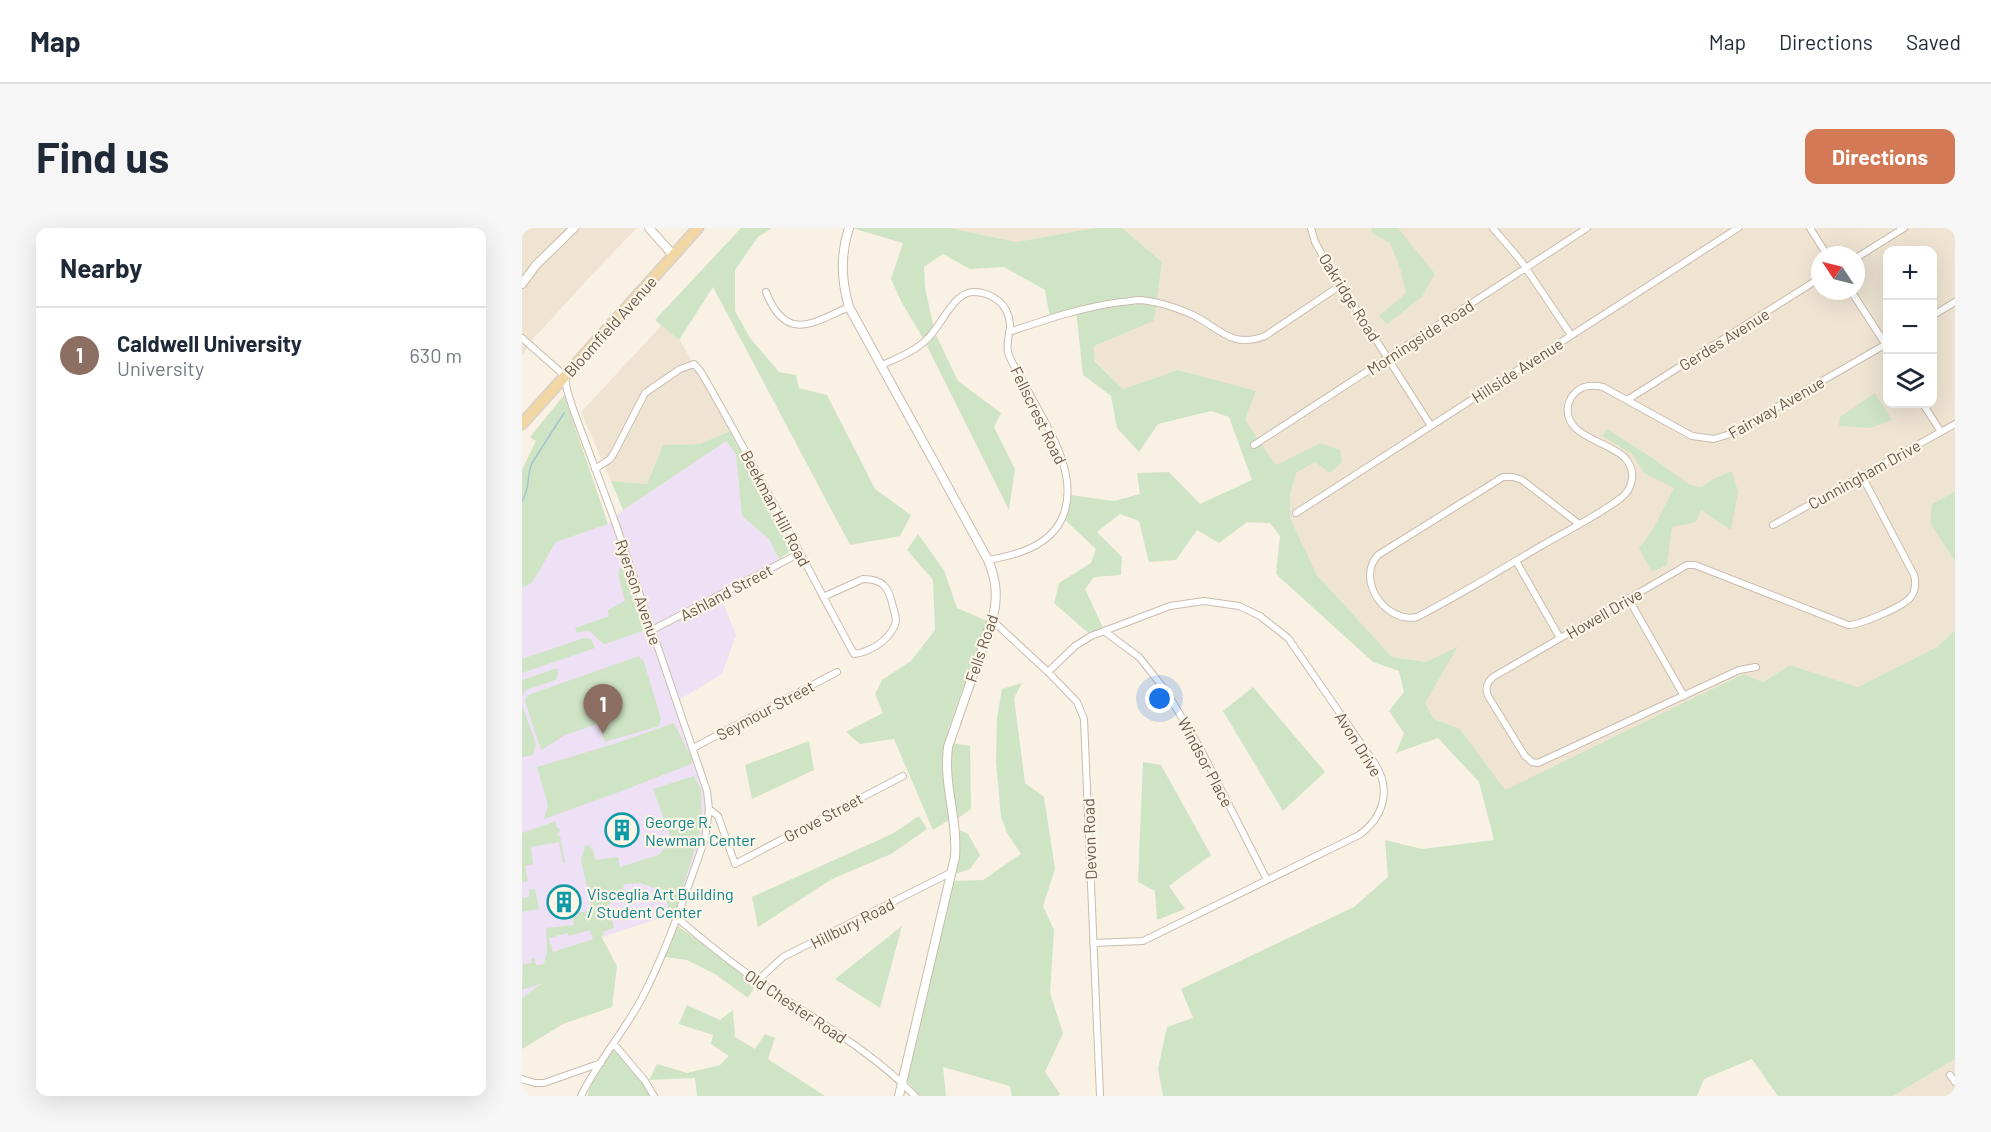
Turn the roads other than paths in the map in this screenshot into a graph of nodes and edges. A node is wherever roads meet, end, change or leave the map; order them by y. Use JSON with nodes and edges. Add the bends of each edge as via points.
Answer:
{"nodes":[{"id":1,"x":574,"y":228,"type":"edge"},
{"id":2,"x":649,"y":228,"type":"edge"},
{"id":3,"x":698,"y":228,"type":"edge"},
{"id":4,"x":849,"y":228,"type":"edge"},
{"id":5,"x":1311,"y":228,"type":"edge"},
{"id":6,"x":1494,"y":228,"type":"edge"},
{"id":7,"x":1587,"y":228,"type":"edge"},
{"id":8,"x":1738,"y":228,"type":"edge"},
{"id":9,"x":1810,"y":228,"type":"edge"},
{"id":10,"x":1904,"y":228,"type":"edge"},
{"id":11,"x":1821,"y":246,"type":"edge"},
{"id":12,"x":1865,"y":252,"type":"edge"},
{"id":13,"x":673,"y":255,"type":"junction"},
{"id":14,"x":1526,"y":268,"type":"junction"},
{"id":15,"x":522,"y":284,"type":"edge"},
{"id":16,"x":1811,"y":284,"type":"edge"},
{"id":17,"x":1341,"y":285,"type":"junction"},
{"id":18,"x":766,"y":292,"type":"dead end"},
{"id":19,"x":1857,"y":300,"type":"edge"},
{"id":20,"x":1955,"y":302,"type":"edge"},
{"id":21,"x":849,"y":308,"type":"junction"},
{"id":22,"x":1937,"y":313,"type":"edge"},
{"id":23,"x":1009,"y":332,"type":"junction"},
{"id":24,"x":1571,"y":335,"type":"junction"},
{"id":25,"x":522,"y":338,"type":"edge"},
{"id":26,"x":1883,"y":339,"type":"edge"},
{"id":27,"x":1883,"y":347,"type":"edge"},
{"id":28,"x":1388,"y":358,"type":"junction"},
{"id":29,"x":880,"y":366,"type":"junction"},
{"id":30,"x":565,"y":376,"type":"junction"},
{"id":31,"x":1628,"y":400,"type":"junction"},
{"id":32,"x":1926,"y":408,"type":"edge"},
{"id":33,"x":522,"y":424,"type":"edge"},
{"id":34,"x":1955,"y":424,"type":"edge"},
{"id":35,"x":1431,"y":426,"type":"junction"},
{"id":36,"x":1941,"y":432,"type":"junction"},
{"id":37,"x":1254,"y":446,"type":"dead end"},
{"id":38,"x":595,"y":469,"type":"junction"},
{"id":39,"x":1862,"y":476,"type":"junction"},
{"id":40,"x":1296,"y":513,"type":"dead end"},
{"id":41,"x":1579,"y":524,"type":"junction"},
{"id":42,"x":1773,"y":525,"type":"dead end"},
{"id":43,"x":800,"y":554,"type":"junction"},
{"id":44,"x":988,"y":560,"type":"junction"},
{"id":45,"x":1516,"y":561,"type":"junction"},
{"id":46,"x":823,"y":597,"type":"junction"},
{"id":47,"x":1628,"y":598,"type":"junction"},
{"id":48,"x":992,"y":620,"type":"junction"},
{"id":49,"x":652,"y":630,"type":"junction"},
{"id":50,"x":1104,"y":631,"type":"junction"},
{"id":51,"x":1560,"y":638,"type":"junction"},
{"id":52,"x":1756,"y":667,"type":"dead end"},
{"id":53,"x":837,"y":672,"type":"dead end"},
{"id":54,"x":1048,"y":672,"type":"junction"},
{"id":55,"x":1684,"y":696,"type":"junction"},
{"id":56,"x":693,"y":748,"type":"junction"},
{"id":57,"x":903,"y":776,"type":"dead end"},
{"id":58,"x":709,"y":809,"type":"junction"},
{"id":59,"x":952,"y":872,"type":"junction"},
{"id":60,"x":1267,"y":880,"type":"junction"},
{"id":61,"x":676,"y":917,"type":"junction"},
{"id":62,"x":1094,"y":943,"type":"junction"},
{"id":63,"x":757,"y":981,"type":"junction"},
{"id":64,"x":614,"y":1044,"type":"junction"},
{"id":65,"x":601,"y":1063,"type":"junction"},
{"id":66,"x":1950,"y":1075,"type":"dead end"},
{"id":67,"x":522,"y":1079,"type":"edge"},
{"id":68,"x":1955,"y":1082,"type":"edge"},
{"id":69,"x":903,"y":1083,"type":"junction"},
{"id":70,"x":582,"y":1096,"type":"edge"},
{"id":71,"x":654,"y":1096,"type":"edge"},
{"id":72,"x":899,"y":1096,"type":"edge"},
{"id":73,"x":915,"y":1096,"type":"edge"},
{"id":74,"x":1100,"y":1096,"type":"edge"}],
"edges":[{"from":1,"to":15,"type":"street"},
{"from":2,"to":13,"type":"street"},
{"from":3,"to":13,"type":"main road","name":"Bloomfield Avenue"},
{"from":4,"to":21,"type":"street","name":"Fells Road","via":[[842,268]]},
{"from":5,"to":17,"type":"street","name":"Oakridge Road"},
{"from":6,"to":14,"type":"street"},
{"from":7,"to":14,"type":"street","name":"Morningside Road"},
{"from":8,"to":24,"type":"street","name":"Hillside Avenue"},
{"from":9,"to":11,"type":"street"},
{"from":10,"to":12,"type":"street"},
{"from":13,"to":30,"type":"main road","name":"Bloomfield Avenue"},
{"from":14,"to":24,"type":"street"},
{"from":14,"to":28,"type":"street","name":"Morningside Road"},
{"from":16,"to":31,"type":"street","name":"Gerdes Avenue"},
{"from":17,"to":23,"type":"street","via":[[1254,339],[1232,338],[1186,313],[1139,300],[1097,305]]},
{"from":17,"to":28,"type":"street","name":"Oakridge Road"},
{"from":18,"to":21,"type":"street","via":[[779,314],[798,326]]},
{"from":19,"to":26,"type":"street"},
{"from":20,"to":22,"type":"street"},
{"from":21,"to":29,"type":"street","name":"Fells Road"},
{"from":23,"to":29,"type":"street","name":"Fellscrest Road","via":[[1008,317],[996,298],[971,292],[957,298],[930,337],[916,349]]},
{"from":23,"to":44,"type":"street","name":"Fellscrest Road","via":[[1008,352],[1066,471],[1067,497],[1061,520],[1046,539],[1013,555]]},
{"from":24,"to":35,"type":"street","name":"Hillside Avenue"},
{"from":25,"to":30,"type":"street"},
{"from":27,"to":31,"type":"street","name":"Fairway Avenue","via":[[1720,438],[1692,436]]},
{"from":28,"to":35,"type":"street","name":"Oakridge Road"},
{"from":28,"to":37,"type":"street","name":"Morningside Road"},
{"from":29,"to":44,"type":"street","name":"Fells Road"},
{"from":30,"to":33,"type":"main road","name":"Bloomfield Avenue"},
{"from":30,"to":38,"type":"street","name":"Ryerson Avenue"},
{"from":31,"to":41,"type":"street","name":"Fairway Avenue","via":[[1594,386],[1578,390],[1570,400],[1568,413],[1573,426],[1624,457],[1632,473],[1623,497]]},
{"from":32,"to":36,"type":"street"},
{"from":34,"to":36,"type":"street","name":"Cunningham Drive"},
{"from":35,"to":40,"type":"street","name":"Hillside Avenue"},
{"from":36,"to":39,"type":"street","name":"Cunningham Drive"},
{"from":38,"to":43,"type":"street","name":"Beekman Hill Road","via":[[614,453],[645,393],[694,364],[744,446]]},
{"from":38,"to":49,"type":"street","name":"Ryerson Avenue"},
{"from":39,"to":42,"type":"street","name":"Cunningham Drive"},
{"from":39,"to":47,"type":"street","name":"Howell Drive","via":[[1914,575],[1914,590],[1903,603],[1859,624],[1848,625],[1692,564]]},
{"from":41,"to":45,"type":"street","name":"Fairway Avenue"},
{"from":41,"to":45,"type":"street","name":"Fairway Avenue","via":[[1522,480],[1503,477],[1381,552],[1370,567],[1369,581],[1389,611],[1412,618]]},
{"from":43,"to":46,"type":"street","name":"Beekman Hill Road"},
{"from":43,"to":49,"type":"street","name":"Ashland Street"},
{"from":44,"to":48,"type":"street","name":"Fells Road","via":[[996,589]]},
{"from":45,"to":51,"type":"street"},
{"from":46,"to":46,"type":"street","name":"Beekman Hill Road","via":[[854,654],[883,641],[895,624],[890,592],[870,579]]},
{"from":47,"to":51,"type":"street","name":"Howell Drive"},
{"from":47,"to":55,"type":"street"},
{"from":48,"to":54,"type":"street","name":"Devon Road"},
{"from":48,"to":59,"type":"street","name":"Fells Road","via":[[948,747],[947,778],[956,830]]},
{"from":49,"to":56,"type":"street","name":"Ryerson Avenue"},
{"from":50,"to":54,"type":"street","name":"Avon Drive","via":[[1075,646]]},
{"from":50,"to":60,"type":"street","name":"Windsor Place","via":[[1139,657],[1166,691],[1200,748]]},
{"from":50,"to":60,"type":"street","name":"Avon Drive","via":[[1193,601],[1228,603],[1250,610],[1288,638],[1375,764],[1384,793],[1380,813],[1371,826]]},
{"from":51,"to":55,"type":"street","name":"Howell Drive","via":[[1493,677],[1487,686],[1488,696],[1532,762],[1544,762]]},
{"from":52,"to":55,"type":"street","name":"Howell Drive","via":[[1739,670]]},
{"from":53,"to":56,"type":"street","name":"Seymour Street"},
{"from":54,"to":62,"type":"street","name":"Devon Road","via":[[1077,702],[1084,719]]},
{"from":56,"to":58,"type":"street","name":"Ryerson Avenue"},
{"from":57,"to":58,"type":"street","name":"Grove Street","via":[[735,864],[718,816]]},
{"from":58,"to":61,"type":"street","via":[[705,839]]},
{"from":59,"to":63,"type":"street","name":"Hillbury Road","via":[[783,957]]},
{"from":59,"to":69,"type":"street","name":"Fells Road"},
{"from":60,"to":62,"type":"street","name":"Avon Drive","via":[[1143,941]]},
{"from":61,"to":63,"type":"street","name":"Old Chester Road"},
{"from":61,"to":64,"type":"street","via":[[643,995]]},
{"from":62,"to":74,"type":"street","name":"Devon Road"},
{"from":63,"to":69,"type":"street","name":"Old Chester Road"},
{"from":64,"to":65,"type":"street"},
{"from":64,"to":71,"type":"street"},
{"from":65,"to":67,"type":"street","via":[[544,1083]]},
{"from":65,"to":70,"type":"street"},
{"from":66,"to":68,"type":"street"},
{"from":69,"to":72,"type":"street","name":"Fells Road"},
{"from":69,"to":73,"type":"street","name":"Old Chester Road"}]}
